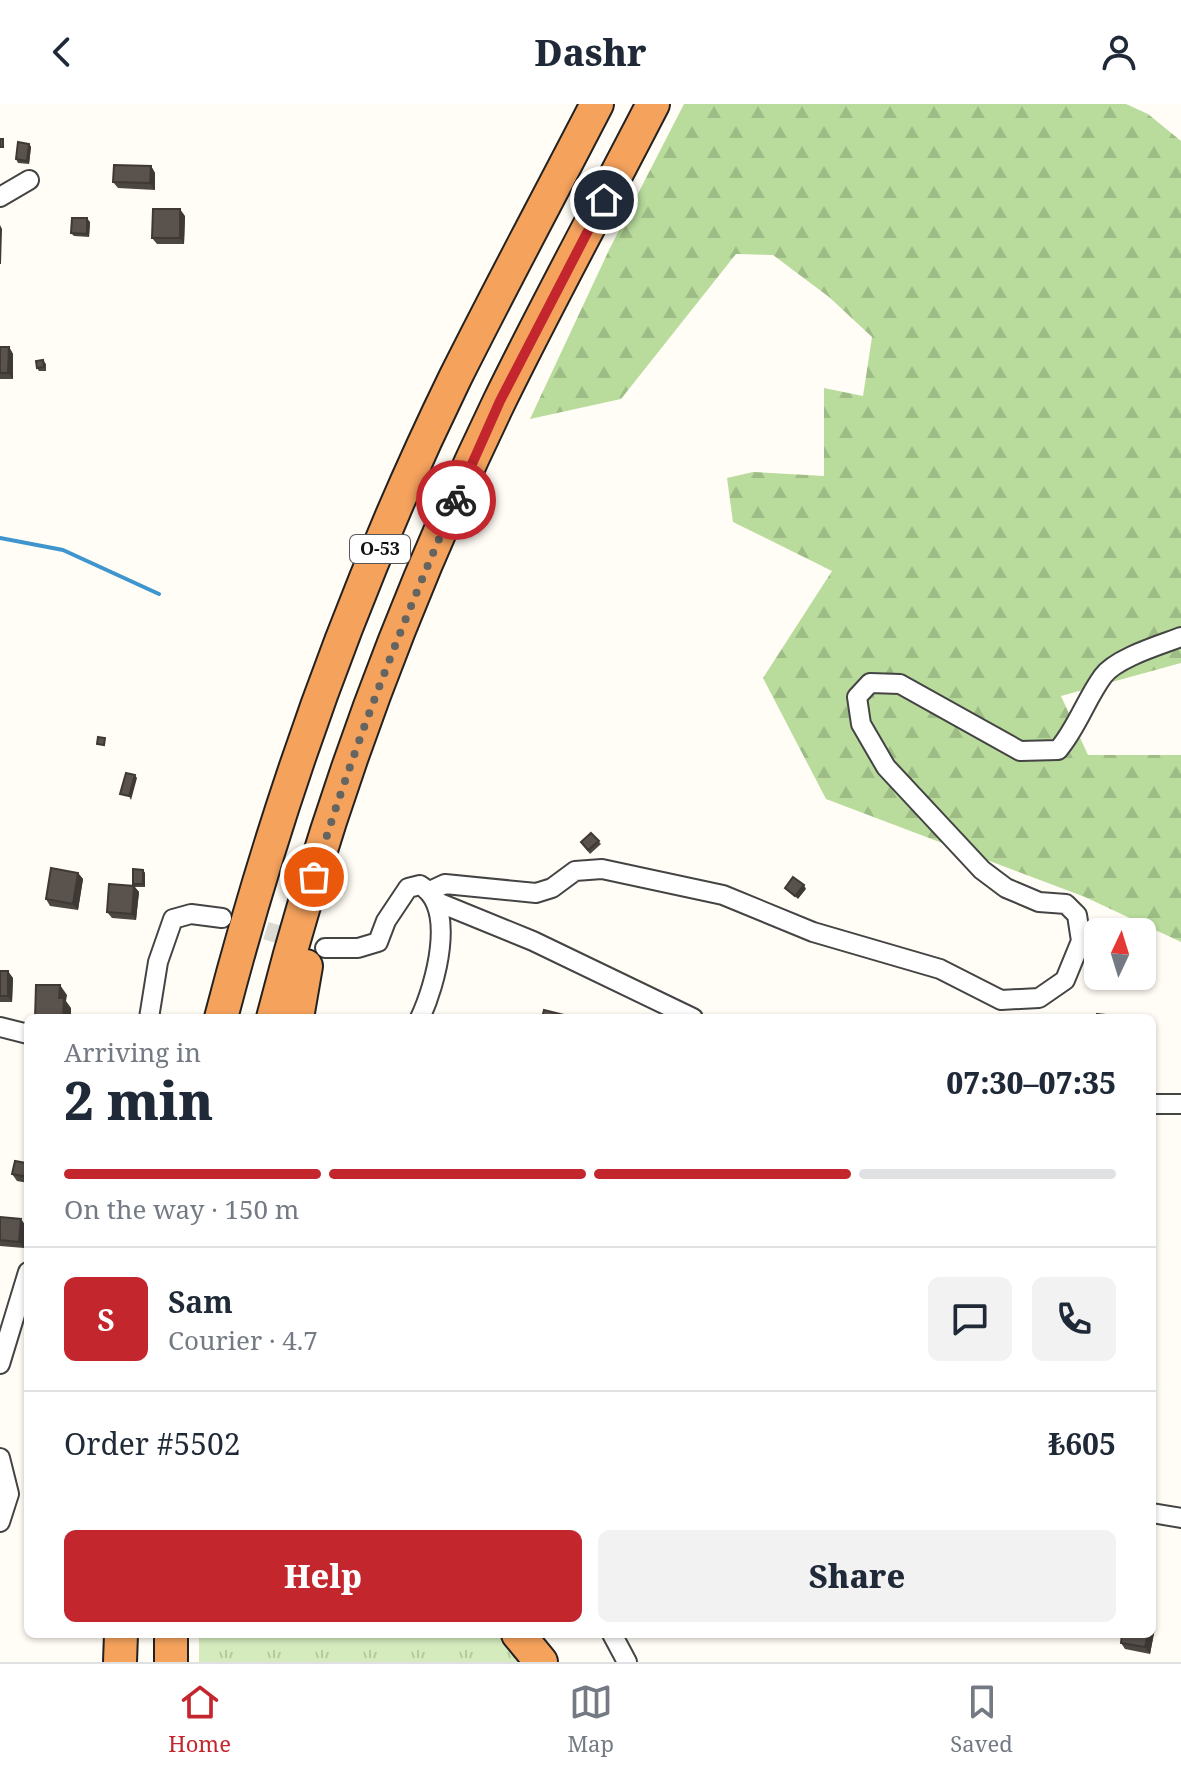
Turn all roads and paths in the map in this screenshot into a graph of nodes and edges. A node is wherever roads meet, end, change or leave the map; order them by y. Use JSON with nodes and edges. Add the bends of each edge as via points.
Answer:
{"nodes":[{"id":1,"x":597,"y":104,"type":"edge"},
{"id":2,"x":653,"y":104,"type":"edge"},
{"id":3,"x":29,"y":180,"type":"dead end"},
{"id":4,"x":0,"y":197,"type":"edge"},
{"id":5,"x":412,"y":601,"type":"junction"},
{"id":6,"x":1181,"y":637,"type":"edge"},
{"id":7,"x":433,"y":896,"type":"junction"},
{"id":8,"x":222,"y":918,"type":"tunnel mouth"},
{"id":9,"x":325,"y":948,"type":"tunnel mouth"},
{"id":10,"x":150,"y":1014,"type":"edge"},
{"id":11,"x":222,"y":1014,"type":"edge"},
{"id":12,"x":274,"y":1014,"type":"edge"},
{"id":13,"x":298,"y":1014,"type":"edge"},
{"id":14,"x":421,"y":1014,"type":"edge"},
{"id":15,"x":685,"y":1014,"type":"edge"},
{"id":16,"x":0,"y":1027,"type":"edge"},
{"id":17,"x":24,"y":1033,"type":"edge"},
{"id":18,"x":1156,"y":1104,"type":"edge"},
{"id":19,"x":1181,"y":1104,"type":"edge"},
{"id":20,"x":24,"y":1285,"type":"edge"},
{"id":21,"x":0,"y":1364,"type":"edge"},
{"id":22,"x":0,"y":1458,"type":"edge"},
{"id":23,"x":1156,"y":1514,"type":"edge"},
{"id":24,"x":1181,"y":1518,"type":"edge"},
{"id":25,"x":0,"y":1522,"type":"edge"},
{"id":26,"x":121,"y":1638,"type":"edge"},
{"id":27,"x":171,"y":1638,"type":"edge"},
{"id":28,"x":521,"y":1638,"type":"edge"},
{"id":29,"x":614,"y":1638,"type":"edge"},
{"id":30,"x":120,"y":1662,"type":"edge"},
{"id":31,"x":171,"y":1662,"type":"edge"},
{"id":32,"x":541,"y":1662,"type":"edge"},
{"id":33,"x":627,"y":1662,"type":"edge"}],
"edges":[{"from":1,"to":11,"type":"highway","number":"O-53","via":[[455,379],[365,582],[274,836]]},
{"from":2,"to":5,"type":"highway","number":"O-53","via":[[500,401]]},
{"from":3,"to":4,"type":"street"},
{"from":5,"to":12,"type":"highway","number":"O-53","via":[[326,836]]},
{"from":5,"to":13,"type":"highway","via":[[337,843]]},
{"from":6,"to":7,"type":"street","via":[[1105,673],[1058,750],[1020,751],[900,684],[870,683],[857,697],[861,724],[886,767],[982,870],[1006,888],[1039,902],[1066,904],[1077,915],[1081,941],[1065,980],[1039,998],[1001,1000],[940,969],[813,932],[723,895],[602,869],[575,871],[536,893],[445,884]]},
{"from":7,"to":9,"type":"street","via":[[420,885],[408,888],[378,942]]},
{"from":7,"to":14,"type":"street","via":[[441,917],[439,953]]},
{"from":7,"to":15,"type":"street"},
{"from":8,"to":10,"type":"street","via":[[191,914],[173,919],[158,962]]},
{"from":16,"to":17,"type":"street"},
{"from":18,"to":19,"type":"street"},
{"from":20,"to":21,"type":"street"},
{"from":22,"to":25,"type":"street","via":[[9,1494]]},
{"from":23,"to":24,"type":"street"},
{"from":26,"to":30,"type":"highway"},
{"from":27,"to":31,"type":"highway"},
{"from":28,"to":32,"type":"highway"},
{"from":29,"to":33,"type":"street"}]}
